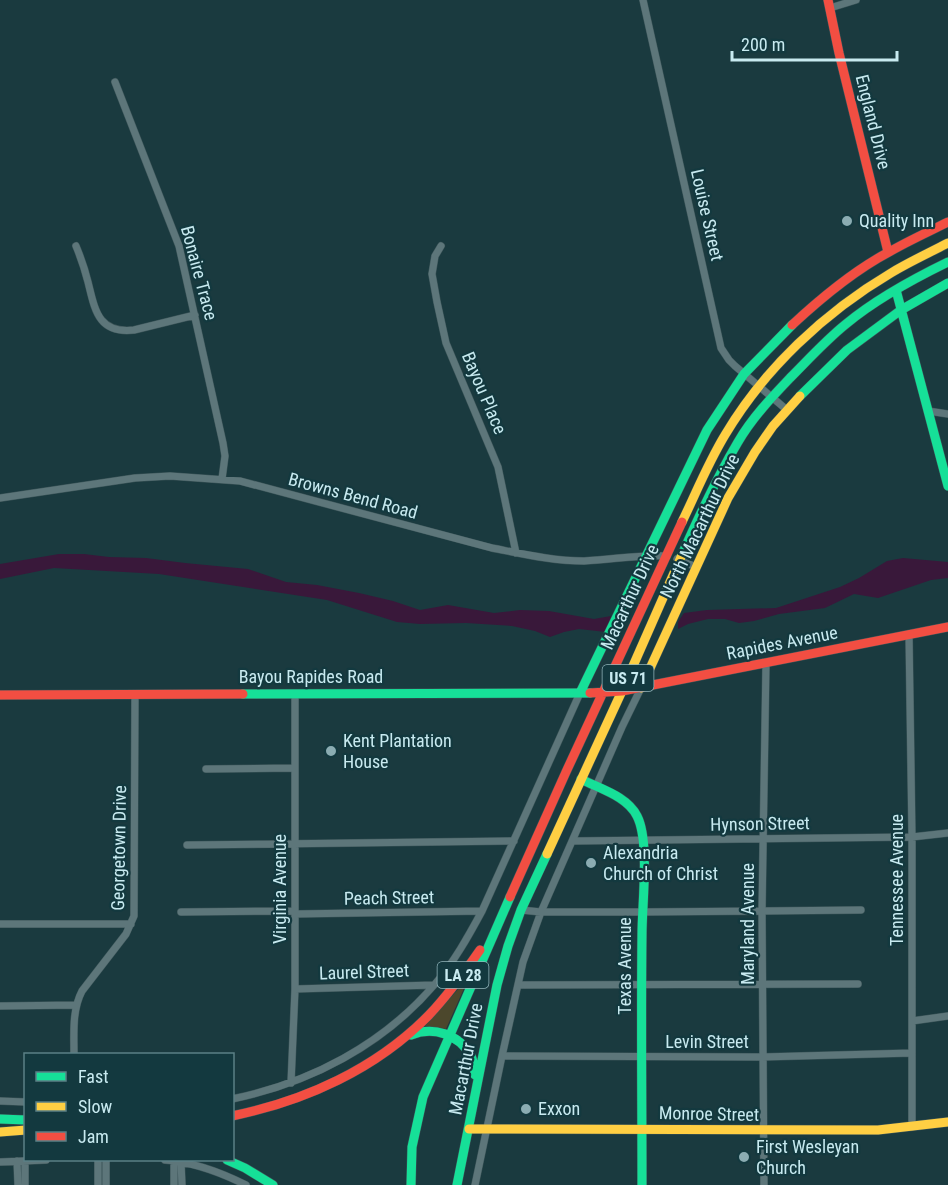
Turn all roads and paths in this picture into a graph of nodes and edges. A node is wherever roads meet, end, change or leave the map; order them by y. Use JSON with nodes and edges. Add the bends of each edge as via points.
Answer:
{"nodes":[{"id":1,"x":643,"y":0,"type":"edge"},
{"id":2,"x":856,"y":0,"type":"edge"},
{"id":3,"x":829,"y":4,"type":"edge"},
{"id":4,"x":115,"y":82,"type":"dead end"},
{"id":5,"x":948,"y":222,"type":"edge"},
{"id":6,"x":948,"y":243,"type":"edge"},
{"id":7,"x":76,"y":246,"type":"dead end"},
{"id":8,"x":441,"y":246,"type":"dead end"},
{"id":9,"x":888,"y":252,"type":"junction"},
{"id":10,"x":948,"y":262,"type":"edge"},
{"id":11,"x":892,"y":272,"type":"junction"},
{"id":12,"x":948,"y":283,"type":"edge"},
{"id":13,"x":896,"y":290,"type":"junction"},
{"id":14,"x":901,"y":310,"type":"junction"},
{"id":15,"x":195,"y":315,"type":"junction"},
{"id":16,"x":744,"y":374,"type":"junction"},
{"id":17,"x":759,"y":386,"type":"junction"},
{"id":18,"x":771,"y":398,"type":"junction"},
{"id":19,"x":787,"y":410,"type":"junction"},
{"id":20,"x":928,"y":411,"type":"junction"},
{"id":21,"x":948,"y":414,"type":"edge"},
{"id":22,"x":222,"y":479,"type":"junction"},
{"id":23,"x":948,"y":486,"type":"edge"},
{"id":24,"x":0,"y":498,"type":"edge"},
{"id":25,"x":516,"y":553,"type":"junction"},
{"id":26,"x":647,"y":555,"type":"junction"},
{"id":27,"x":667,"y":556,"type":"junction"},
{"id":28,"x":680,"y":560,"type":"junction"},
{"id":29,"x":696,"y":567,"type":"junction"},
{"id":30,"x":948,"y":627,"type":"edge"},
{"id":31,"x":909,"y":634,"type":"junction"},
{"id":32,"x":766,"y":663,"type":"junction"},
{"id":33,"x":641,"y":688,"type":"junction"},
{"id":34,"x":622,"y":691,"type":"junction"},
{"id":35,"x":604,"y":692,"type":"junction"},
{"id":36,"x":580,"y":693,"type":"junction"},
{"id":37,"x":295,"y":694,"type":"junction"},
{"id":38,"x":0,"y":695,"type":"edge"},
{"id":39,"x":135,"y":695,"type":"junction"},
{"id":40,"x":295,"y":768,"type":"junction"},
{"id":41,"x":206,"y":769,"type":"dead end"},
{"id":42,"x":566,"y":772,"type":"junction"},
{"id":43,"x":580,"y":779,"type":"junction"},
{"id":44,"x":596,"y":787,"type":"junction"},
{"id":45,"x":948,"y":833,"type":"edge"},
{"id":46,"x":912,"y":837,"type":"junction"},
{"id":47,"x":643,"y":840,"type":"junction"},
{"id":48,"x":763,"y":840,"type":"junction"},
{"id":49,"x":514,"y":841,"type":"junction"},
{"id":50,"x":573,"y":841,"type":"junction"},
{"id":51,"x":295,"y":844,"type":"junction"},
{"id":52,"x":187,"y":845,"type":"dead end"},
{"id":53,"x":513,"y":891,"type":"junction"},
{"id":54,"x":521,"y":910,"type":"junction"},
{"id":55,"x":861,"y":910,"type":"dead end"},
{"id":56,"x":483,"y":911,"type":"junction"},
{"id":57,"x":762,"y":911,"type":"junction"},
{"id":58,"x":182,"y":912,"type":"dead end"},
{"id":59,"x":541,"y":912,"type":"junction"},
{"id":60,"x":642,"y":912,"type":"junction"},
{"id":61,"x":295,"y":913,"type":"junction"},
{"id":62,"x":0,"y":924,"type":"edge"},
{"id":63,"x":131,"y":924,"type":"junction"},
{"id":64,"x":642,"y":984,"type":"junction"},
{"id":65,"x":763,"y":984,"type":"junction"},
{"id":66,"x":858,"y":984,"type":"dead end"},
{"id":67,"x":434,"y":985,"type":"junction"},
{"id":68,"x":518,"y":985,"type":"junction"},
{"id":69,"x":295,"y":989,"type":"junction"},
{"id":70,"x":76,"y":1005,"type":"junction"},
{"id":71,"x":0,"y":1006,"type":"edge"},
{"id":72,"x":948,"y":1016,"type":"edge"},
{"id":73,"x":912,"y":1021,"type":"junction"},
{"id":74,"x":449,"y":1036,"type":"junction"},
{"id":75,"x":394,"y":1044,"type":"junction"},
{"id":76,"x":74,"y":1053,"type":"edge"},
{"id":77,"x":912,"y":1053,"type":"junction"},
{"id":78,"x":501,"y":1056,"type":"junction"},
{"id":79,"x":641,"y":1057,"type":"junction"},
{"id":80,"x":762,"y":1057,"type":"junction"},
{"id":81,"x":289,"y":1084,"type":"junction"},
{"id":82,"x":476,"y":1089,"type":"junction"},
{"id":83,"x":234,"y":1098,"type":"edge"},
{"id":84,"x":0,"y":1101,"type":"edge"},
{"id":85,"x":24,"y":1102,"type":"edge"},
{"id":86,"x":234,"y":1116,"type":"edge"},
{"id":87,"x":0,"y":1119,"type":"edge"},
{"id":88,"x":24,"y":1120,"type":"edge"},
{"id":89,"x":948,"y":1122,"type":"edge"},
{"id":90,"x":912,"y":1127,"type":"junction"},
{"id":91,"x":469,"y":1129,"type":"junction"},
{"id":92,"x":487,"y":1129,"type":"junction"},
{"id":93,"x":642,"y":1129,"type":"junction"},
{"id":94,"x":24,"y":1130,"type":"edge"},
{"id":95,"x":763,"y":1131,"type":"junction"},
{"id":96,"x":0,"y":1132,"type":"edge"},
{"id":97,"x":0,"y":1137,"type":"edge"},
{"id":98,"x":24,"y":1137,"type":"edge"},
{"id":99,"x":21,"y":1161,"type":"edge"},
{"id":100,"x":98,"y":1161,"type":"edge"},
{"id":101,"x":106,"y":1161,"type":"edge"},
{"id":102,"x":177,"y":1161,"type":"edge"},
{"id":103,"x":229,"y":1161,"type":"edge"},
{"id":104,"x":0,"y":1162,"type":"edge"},
{"id":105,"x":18,"y":1185,"type":"edge"},
{"id":106,"x":25,"y":1185,"type":"edge"},
{"id":107,"x":98,"y":1185,"type":"edge"},
{"id":108,"x":106,"y":1185,"type":"edge"},
{"id":109,"x":174,"y":1185,"type":"edge"},
{"id":110,"x":182,"y":1185,"type":"edge"},
{"id":111,"x":246,"y":1185,"type":"edge"},
{"id":112,"x":273,"y":1185,"type":"edge"},
{"id":113,"x":411,"y":1185,"type":"edge"},
{"id":114,"x":457,"y":1185,"type":"edge"},
{"id":115,"x":475,"y":1185,"type":"edge"},
{"id":116,"x":642,"y":1185,"type":"edge"},
{"id":117,"x":764,"y":1185,"type":"edge"}],
"edges":[{"from":1,"to":16,"type":"street","name":"Louise Street","via":[[721,348]]},
{"from":2,"to":3,"type":"street"},
{"from":3,"to":9,"type":"main road","name":"England Drive"},
{"from":4,"to":15,"type":"street","name":"Bonaire Trace","via":[[179,246]]},
{"from":5,"to":9,"type":"main road","name":"North Macarthur Drive"},
{"from":6,"to":11,"type":"main road","name":"Macarthur Drive","number":"US 71"},
{"from":7,"to":15,"type":"street","via":[[95,309],[112,329],[134,330]]},
{"from":8,"to":25,"type":"street","name":"Bayou Place","via":[[432,274],[446,343],[498,467]]},
{"from":9,"to":16,"type":"main road","name":"North Macarthur Drive","via":[[829,292]]},
{"from":10,"to":13,"type":"main road","name":"Macarthur Drive","number":"US 71"},
{"from":11,"to":13,"type":"main road"},
{"from":11,"to":17,"type":"main road","name":"Macarthur Drive","number":"US 71","via":[[825,320]]},
{"from":12,"to":14,"type":"main road","name":"North Macarthur Drive"},
{"from":13,"to":14,"type":"main road"},
{"from":13,"to":18,"type":"main road","name":"Macarthur Drive","number":"US 71","via":[[828,340]]},
{"from":14,"to":19,"type":"main road","name":"North Macarthur Drive","via":[[848,350]]},
{"from":14,"to":20,"type":"main road"},
{"from":15,"to":22,"type":"street","name":"Bonaire Trace","via":[[223,443]]},
{"from":16,"to":17,"type":"street","name":"Louise Street"},
{"from":16,"to":26,"type":"main road","name":"North Macarthur Drive","via":[[707,430]]},
{"from":17,"to":18,"type":"street","name":"Louise Street"},
{"from":17,"to":27,"type":"main road","name":"Macarthur Drive","number":"US 71","via":[[725,435]]},
{"from":18,"to":19,"type":"street","name":"Louise Street"},
{"from":18,"to":28,"type":"main road","name":"Macarthur Drive","number":"US 71","via":[[728,459]]},
{"from":19,"to":29,"type":"main road","name":"North Macarthur Drive","via":[[744,469]]},
{"from":20,"to":21,"type":"street"},
{"from":20,"to":23,"type":"main road"},
{"from":22,"to":24,"type":"street","name":"Browns Bend Road","via":[[135,478]]},
{"from":22,"to":25,"type":"street","name":"Browns Bend Road"},
{"from":25,"to":26,"type":"street","name":"Browns Bend Road","via":[[575,560]]},
{"from":26,"to":27,"type":"street","name":"Browns Bend Road"},
{"from":26,"to":36,"type":"main road","name":"North Macarthur Drive"},
{"from":27,"to":28,"type":"street","name":"Browns Bend Road"},
{"from":27,"to":35,"type":"main road","name":"Macarthur Drive","number":"US 71"},
{"from":28,"to":29,"type":"street","name":"Browns Bend Road"},
{"from":28,"to":34,"type":"main road","name":"Macarthur Drive","number":"US 71"},
{"from":29,"to":33,"type":"main road","name":"North Macarthur Drive"},
{"from":30,"to":31,"type":"main road","name":"Rapides Avenue"},
{"from":31,"to":32,"type":"main road","name":"Rapides Avenue"},
{"from":31,"to":46,"type":"street","name":"Tennessee Avenue"},
{"from":32,"to":33,"type":"main road","name":"Rapides Avenue"},
{"from":32,"to":48,"type":"street","name":"Maryland Avenue"},
{"from":33,"to":34,"type":"main road","name":"Rapides Avenue"},
{"from":33,"to":44,"type":"street","name":"Macarthur Drive"},
{"from":34,"to":35,"type":"main road","name":"Bayou Rapides Road"},
{"from":34,"to":43,"type":"main road","name":"Macarthur Drive","number":"US 71"},
{"from":35,"to":36,"type":"main road","name":"Bayou Rapides Road"},
{"from":35,"to":42,"type":"main road","name":"Macarthur Drive","number":"US 71"},
{"from":36,"to":37,"type":"main road","name":"Bayou Rapides Road"},
{"from":36,"to":49,"type":"street"},
{"from":37,"to":39,"type":"main road","name":"Bayou Rapides Road"},
{"from":37,"to":40,"type":"street","name":"Virginia Avenue"},
{"from":38,"to":39,"type":"main road","name":"Bayou Rapides Road"},
{"from":39,"to":63,"type":"street","name":"Georgetown Drive"},
{"from":40,"to":41,"type":"street"},
{"from":40,"to":51,"type":"street","name":"Virginia Avenue"},
{"from":42,"to":43,"type":"main road","name":"Texas Avenue"},
{"from":42,"to":53,"type":"main road","name":"Macarthur Drive","number":"US 71"},
{"from":43,"to":44,"type":"main road","name":"Texas Avenue"},
{"from":43,"to":54,"type":"main road","name":"Macarthur Drive","number":"US 71"},
{"from":44,"to":47,"type":"main road","name":"Texas Avenue","via":[[630,806],[638,818]]},
{"from":44,"to":50,"type":"street","name":"Macarthur Drive"},
{"from":45,"to":46,"type":"street","name":"Hynson Street"},
{"from":46,"to":48,"type":"street","name":"Hynson Street"},
{"from":46,"to":73,"type":"street","name":"Tennessee Avenue"},
{"from":47,"to":48,"type":"street","name":"Hynson Street"},
{"from":47,"to":50,"type":"street","name":"Hynson Street"},
{"from":47,"to":60,"type":"main road","name":"Texas Avenue"},
{"from":48,"to":57,"type":"street","name":"Maryland Avenue"},
{"from":49,"to":51,"type":"street"},
{"from":49,"to":56,"type":"street"},
{"from":50,"to":59,"type":"street","name":"Macarthur Drive"},
{"from":51,"to":52,"type":"street"},
{"from":51,"to":61,"type":"street","name":"Virginia Avenue"},
{"from":53,"to":74,"type":"main road","name":"Macarthur Drive","number":"US 71"},
{"from":53,"to":75,"type":"main road","number":"LA 28","via":[[464,974],[423,1021]]},
{"from":54,"to":59,"type":"street"},
{"from":54,"to":82,"type":"main road","name":"Macarthur Drive","number":"US 71","via":[[497,986]]},
{"from":55,"to":57,"type":"street"},
{"from":56,"to":61,"type":"street","name":"Peach Street"},
{"from":56,"to":67,"type":"street"},
{"from":57,"to":60,"type":"street"},
{"from":57,"to":65,"type":"street","name":"Maryland Avenue"},
{"from":58,"to":61,"type":"street","name":"Peach Street"},
{"from":59,"to":60,"type":"street"},
{"from":59,"to":68,"type":"street","name":"Macarthur Drive"},
{"from":60,"to":64,"type":"main road","name":"Texas Avenue"},
{"from":61,"to":69,"type":"street","name":"Virginia Avenue"},
{"from":62,"to":63,"type":"street"},
{"from":63,"to":70,"type":"street","name":"Georgetown Drive"},
{"from":64,"to":65,"type":"street"},
{"from":64,"to":68,"type":"street"},
{"from":64,"to":79,"type":"main road","name":"Texas Avenue"},
{"from":65,"to":66,"type":"street"},
{"from":65,"to":80,"type":"street","name":"Maryland Avenue"},
{"from":67,"to":69,"type":"street","name":"Laurel Street"},
{"from":67,"to":81,"type":"street","via":[[373,1040],[328,1067]]},
{"from":68,"to":78,"type":"street","name":"Macarthur Drive"},
{"from":69,"to":81,"type":"street","name":"Virginia Avenue"},
{"from":70,"to":71,"type":"street"},
{"from":70,"to":76,"type":"street","name":"Georgetown Drive"},
{"from":72,"to":73,"type":"street"},
{"from":73,"to":77,"type":"street","name":"Tennessee Avenue"},
{"from":74,"to":75,"type":"main road","via":[[426,1030]]},
{"from":74,"to":82,"type":"main road","via":[[464,1045],[472,1057]]},
{"from":74,"to":113,"type":"main road","name":"Macarthur Drive","number":"US 71","via":[[423,1097],[411,1147]]},
{"from":75,"to":86,"type":"main road","number":"LA 28","via":[[324,1088],[279,1105]]},
{"from":77,"to":80,"type":"street","name":"Levin Street"},
{"from":77,"to":90,"type":"street","name":"Tennessee Avenue"},
{"from":78,"to":79,"type":"street","name":"Levin Street"},
{"from":78,"to":92,"type":"street","name":"Macarthur Drive"},
{"from":79,"to":80,"type":"street","name":"Levin Street"},
{"from":79,"to":93,"type":"main road","name":"Texas Avenue"},
{"from":80,"to":95,"type":"street","name":"Maryland Avenue"},
{"from":81,"to":83,"type":"street"},
{"from":82,"to":91,"type":"main road","name":"Macarthur Drive","number":"US 71"},
{"from":84,"to":85,"type":"street"},
{"from":87,"to":88,"type":"main road"},
{"from":89,"to":90,"type":"main road","name":"Monroe Street"},
{"from":90,"to":95,"type":"main road","name":"Monroe Street"},
{"from":91,"to":92,"type":"main road","name":"Monroe Street"},
{"from":91,"to":114,"type":"main road","name":"Macarthur Drive","number":"US 71"},
{"from":92,"to":93,"type":"main road","name":"Monroe Street"},
{"from":92,"to":115,"type":"street","name":"Macarthur Drive"},
{"from":93,"to":95,"type":"main road","name":"Monroe Street"},
{"from":93,"to":116,"type":"main road","name":"Texas Avenue"},
{"from":94,"to":96,"type":"main road"},
{"from":95,"to":117,"type":"street","name":"Maryland Avenue"},
{"from":97,"to":98,"type":"main road"},
{"from":99,"to":104,"type":"street"},
{"from":99,"to":105,"type":"street"},
{"from":99,"to":106,"type":"street"},
{"from":100,"to":107,"type":"street"},
{"from":101,"to":108,"type":"street"},
{"from":102,"to":109,"type":"street"},
{"from":102,"to":110,"type":"street"},
{"from":102,"to":111,"type":"street"},
{"from":103,"to":112,"type":"main road"}]}
